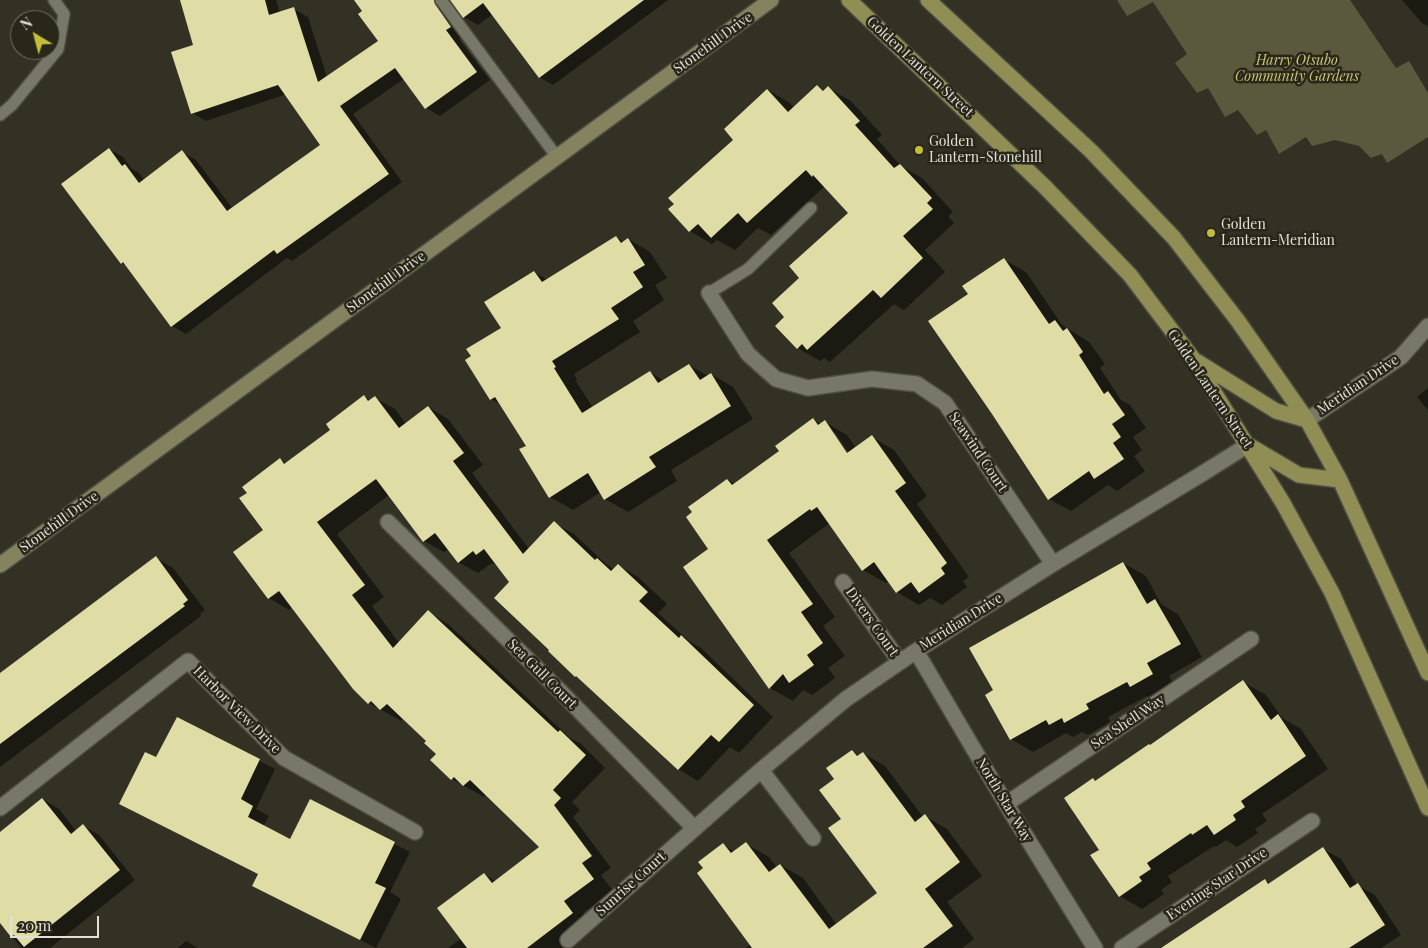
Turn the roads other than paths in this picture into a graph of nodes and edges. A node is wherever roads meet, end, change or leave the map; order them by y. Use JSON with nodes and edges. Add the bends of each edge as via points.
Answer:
{"nodes":[{"id":1,"x":54,"y":0,"type":"edge"},
{"id":2,"x":441,"y":0,"type":"edge"},
{"id":3,"x":771,"y":0,"type":"edge"},
{"id":4,"x":849,"y":0,"type":"edge"},
{"id":5,"x":928,"y":0,"type":"edge"},
{"id":6,"x":0,"y":115,"type":"edge"},
{"id":7,"x":557,"y":157,"type":"junction"},
{"id":8,"x":811,"y":208,"type":"dead end"},
{"id":9,"x":709,"y":293,"type":"joint"},
{"id":10,"x":1428,"y":326,"type":"edge"},
{"id":11,"x":1194,"y":360,"type":"junction"},
{"id":12,"x":1307,"y":420,"type":"junction"},
{"id":13,"x":1248,"y":445,"type":"junction"},
{"id":14,"x":1340,"y":480,"type":"junction"},
{"id":15,"x":388,"y":522,"type":"dead end"},
{"id":16,"x":1053,"y":564,"type":"junction"},
{"id":17,"x":0,"y":565,"type":"edge"},
{"id":18,"x":843,"y":582,"type":"dead end"},
{"id":19,"x":1250,"y":639,"type":"dead end"},
{"id":20,"x":916,"y":651,"type":"junction"},
{"id":21,"x":900,"y":662,"type":"junction"},
{"id":22,"x":1428,"y":673,"type":"edge"},
{"id":23,"x":761,"y":770,"type":"junction"},
{"id":24,"x":1006,"y":804,"type":"junction"},
{"id":25,"x":0,"y":808,"type":"edge"},
{"id":26,"x":1428,"y":808,"type":"edge"},
{"id":27,"x":1312,"y":821,"type":"dead end"},
{"id":28,"x":694,"y":828,"type":"junction"},
{"id":29,"x":415,"y":832,"type":"dead end"},
{"id":30,"x":813,"y":838,"type":"dead end"},
{"id":31,"x":568,"y":940,"type":"dead end"},
{"id":32,"x":1095,"y":948,"type":"edge"},
{"id":33,"x":1122,"y":948,"type":"edge"}],
"edges":[{"from":1,"to":6,"type":"lane","via":[[64,14],[58,49]]},
{"from":2,"to":7,"type":"lane"},
{"from":3,"to":7,"type":"main road","name":"Stonehill Drive"},
{"from":4,"to":11,"type":"main road","name":"Golden Lantern Street","via":[[981,124],[1130,275]]},
{"from":5,"to":12,"type":"main road","via":[[1091,151],[1174,238],[1238,321]]},
{"from":7,"to":17,"type":"main road","name":"Stonehill Drive"},
{"from":8,"to":9,"type":"lane","via":[[748,269]]},
{"from":9,"to":16,"type":"street","name":"Seawind Court","via":[[748,354],[776,379],[808,388],[872,379],[917,384],[945,403]]},
{"from":10,"to":12,"type":"street","name":"Meridian Drive","via":[[1401,357]]},
{"from":11,"to":12,"type":"main road","via":[[1276,411]]},
{"from":11,"to":13,"type":"main road","name":"Golden Lantern Street"},
{"from":12,"to":14,"type":"main road"},
{"from":13,"to":14,"type":"main road","via":[[1299,475]]},
{"from":13,"to":16,"type":"street","name":"Meridian Drive"},
{"from":13,"to":26,"type":"main road","name":"Golden Lantern Street","via":[[1332,594]]},
{"from":14,"to":22,"type":"main road"},
{"from":15,"to":28,"type":"street","name":"Sea Gull Court"},
{"from":16,"to":20,"type":"street","name":"Meridian Drive"},
{"from":18,"to":21,"type":"street","name":"Divers Court"},
{"from":19,"to":24,"type":"street","name":"Sea Shell Way"},
{"from":20,"to":21,"type":"street","name":"Meridian Drive"},
{"from":20,"to":24,"type":"street","name":"North Star Way"},
{"from":21,"to":23,"type":"street","name":"Meridian Drive","via":[[846,699]]},
{"from":23,"to":28,"type":"street","name":"Meridian Drive"},
{"from":23,"to":30,"type":"street"},
{"from":24,"to":32,"type":"street","name":"North Star Way"},
{"from":25,"to":29,"type":"street","name":"Harbor View Drive","via":[[188,661],[284,758]]},
{"from":27,"to":33,"type":"street","name":"Evening Star Drive"},
{"from":28,"to":31,"type":"street","name":"Sunrise Court"}]}
